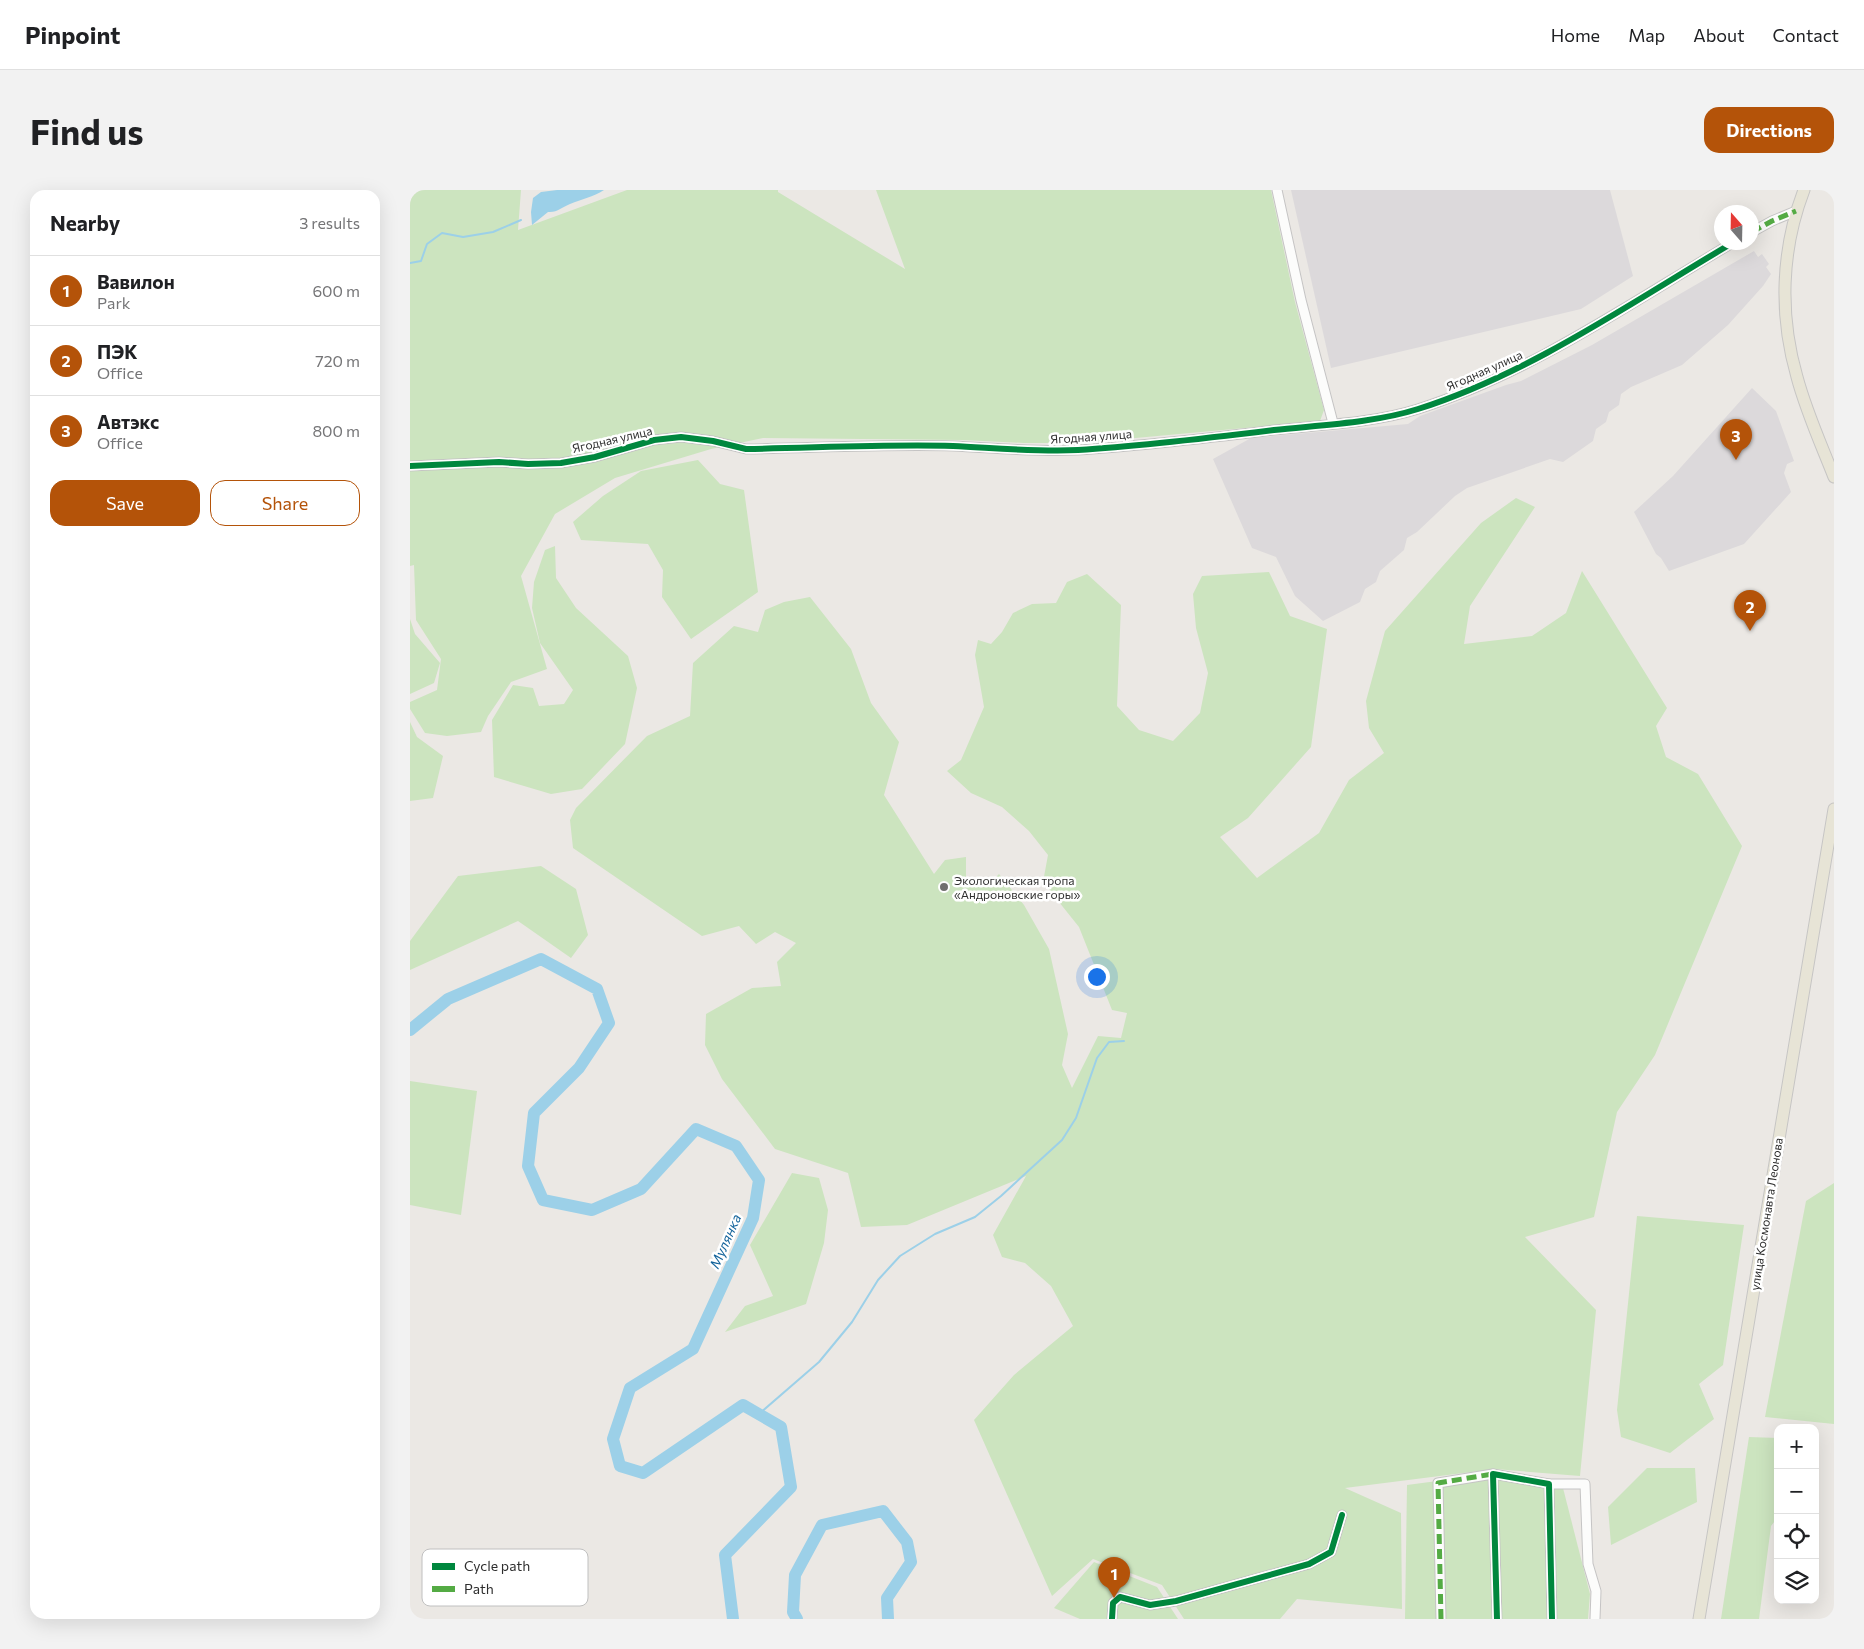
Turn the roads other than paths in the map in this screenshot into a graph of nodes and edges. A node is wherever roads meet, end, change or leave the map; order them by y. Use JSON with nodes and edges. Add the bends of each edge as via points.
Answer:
{"nodes":[{"id":1,"x":1277,"y":190,"type":"edge"},
{"id":2,"x":1804,"y":190,"type":"edge"},
{"id":3,"x":1796,"y":211,"type":"junction"},
{"id":4,"x":1759,"y":228,"type":"edge"},
{"id":5,"x":1721,"y":250,"type":"edge"},
{"id":6,"x":1333,"y":423,"type":"junction"},
{"id":7,"x":1831,"y":461,"type":"edge"},
{"id":8,"x":410,"y":466,"type":"edge"},
{"id":9,"x":1834,"y":477,"type":"edge"},
{"id":10,"x":1834,"y":809,"type":"edge"},
{"id":11,"x":1493,"y":1474,"type":"junction"},
{"id":12,"x":1549,"y":1484,"type":"junction"},
{"id":13,"x":1342,"y":1515,"type":"dead end"},
{"id":14,"x":1112,"y":1619,"type":"edge"},
{"id":15,"x":1441,"y":1619,"type":"edge"},
{"id":16,"x":1497,"y":1619,"type":"edge"},
{"id":17,"x":1552,"y":1619,"type":"edge"},
{"id":18,"x":1595,"y":1619,"type":"edge"},
{"id":19,"x":1699,"y":1619,"type":"edge"}],
"edges":[{"from":1,"to":6,"type":"street"},
{"from":2,"to":3,"type":"main road"},
{"from":3,"to":4,"type":"street"},
{"from":3,"to":7,"type":"main road","via":[[1784,279],[1786,317],[1796,376]]},
{"from":5,"to":6,"type":"street","name":"Ягодная улица","via":[[1578,335],[1491,381],[1393,416]]},
{"from":6,"to":8,"type":"street","name":"Ягодная улица","via":[[1077,450],[954,446],[746,449],[681,438],[654,440],[561,463]]},
{"from":7,"to":9,"type":"main road"},
{"from":10,"to":19,"type":"main road","name":"улица Космонавта Леонова"},
{"from":11,"to":12,"type":"street"},
{"from":11,"to":15,"type":"street","via":[[1438,1483]]},
{"from":11,"to":16,"type":"street"},
{"from":12,"to":17,"type":"street"},
{"from":12,"to":18,"type":"street","via":[[1586,1484],[1588,1564],[1596,1590]]},
{"from":13,"to":14,"type":"street","via":[[1332,1552],[1309,1564],[1176,1602],[1150,1606],[1120,1597],[1113,1603]]}]}
